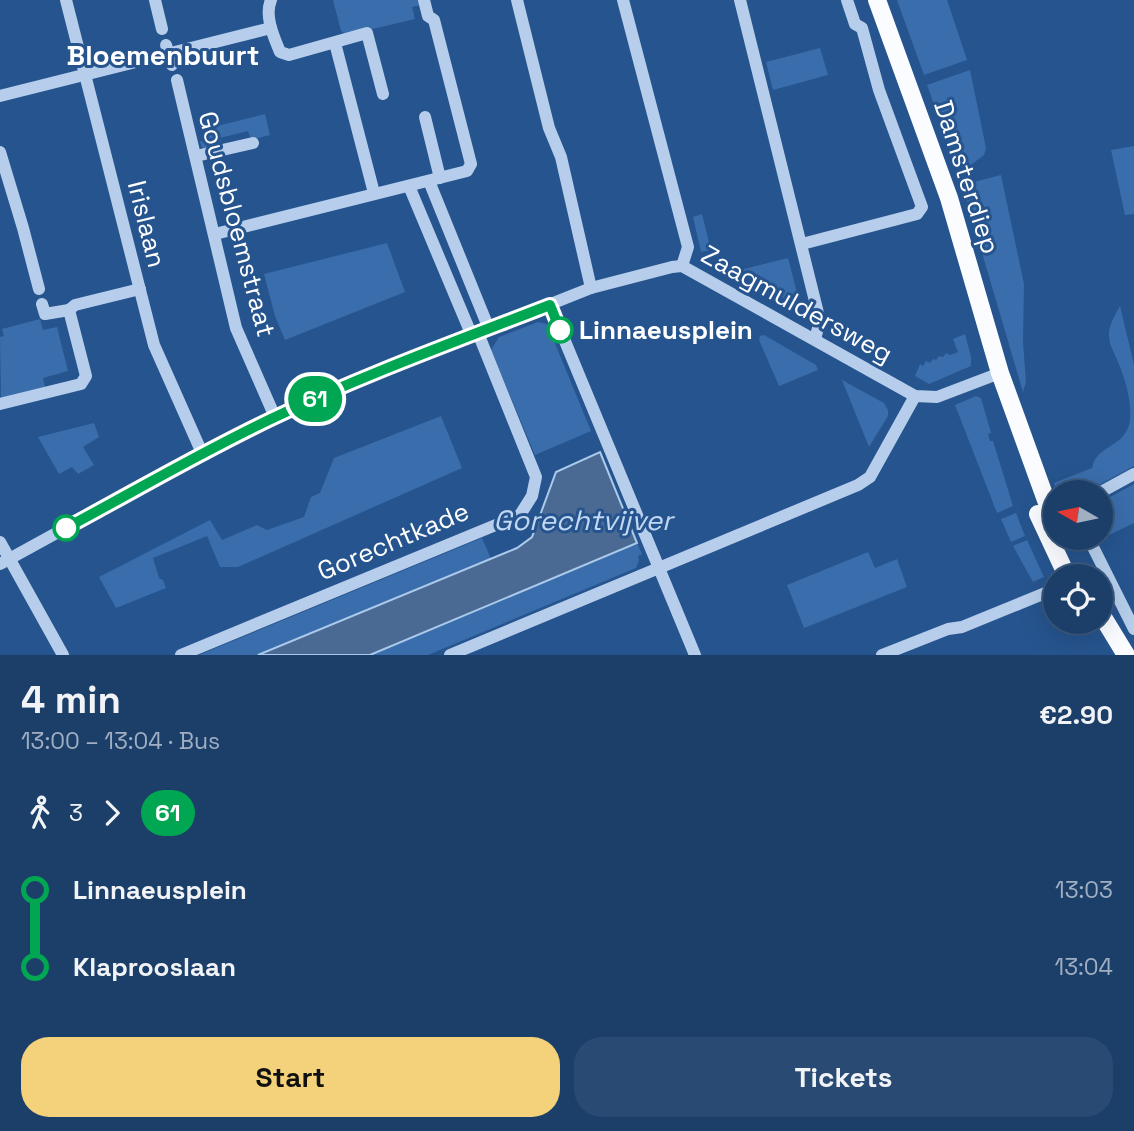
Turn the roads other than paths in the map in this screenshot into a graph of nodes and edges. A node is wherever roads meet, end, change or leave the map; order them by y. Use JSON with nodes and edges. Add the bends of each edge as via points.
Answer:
{"nodes":[{"id":1,"x":66,"y":0,"type":"edge"},
{"id":2,"x":155,"y":0,"type":"edge"},
{"id":3,"x":271,"y":0,"type":"edge"},
{"id":4,"x":424,"y":0,"type":"edge"},
{"id":5,"x":517,"y":0,"type":"edge"},
{"id":6,"x":623,"y":0,"type":"edge"},
{"id":7,"x":740,"y":0,"type":"edge"},
{"id":8,"x":847,"y":0,"type":"edge"},
{"id":9,"x":877,"y":0,"type":"edge"},
{"id":10,"x":271,"y":28,"type":"junction"},
{"id":11,"x":162,"y":29,"type":"dead end"},
{"id":12,"x":335,"y":43,"type":"junction"},
{"id":13,"x":85,"y":75,"type":"junction"},
{"id":14,"x":177,"y":80,"type":"dead end"},
{"id":15,"x":383,"y":94,"type":"dead end"},
{"id":16,"x":0,"y":96,"type":"edge"},
{"id":17,"x":425,"y":117,"type":"dead end"},
{"id":18,"x":253,"y":143,"type":"dead end"},
{"id":19,"x":0,"y":152,"type":"edge"},
{"id":20,"x":196,"y":156,"type":"junction"},
{"id":21,"x":435,"y":179,"type":"junction"},
{"id":22,"x":409,"y":186,"type":"junction"},
{"id":23,"x":374,"y":193,"type":"junction"},
{"id":24,"x":215,"y":234,"type":"junction"},
{"id":25,"x":802,"y":244,"type":"junction"},
{"id":26,"x":682,"y":266,"type":"junction"},
{"id":27,"x":592,"y":288,"type":"junction"},
{"id":28,"x":38,"y":289,"type":"dead end"},
{"id":29,"x":140,"y":289,"type":"junction"},
{"id":30,"x":550,"y":305,"type":"junction"},
{"id":31,"x":44,"y":309,"type":"dead end"},
{"id":32,"x":69,"y":310,"type":"junction"},
{"id":33,"x":480,"y":333,"type":"junction"},
{"id":34,"x":815,"y":339,"type":"junction"},
{"id":35,"x":1000,"y":373,"type":"junction"},
{"id":36,"x":915,"y":396,"type":"junction"},
{"id":37,"x":0,"y":404,"type":"edge"},
{"id":38,"x":275,"y":417,"type":"junction"},
{"id":39,"x":202,"y":453,"type":"junction"},
{"id":40,"x":1134,"y":474,"type":"edge"},
{"id":41,"x":1113,"y":485,"type":"edge"},
{"id":42,"x":1043,"y":504,"type":"edge"},
{"id":43,"x":0,"y":542,"type":"edge"},
{"id":44,"x":1094,"y":550,"type":"edge"},
{"id":45,"x":4,"y":562,"type":"edge"},
{"id":46,"x":660,"y":568,"type":"junction"},
{"id":47,"x":1043,"y":594,"type":"edge"},
{"id":48,"x":1134,"y":629,"type":"edge"},
{"id":49,"x":1102,"y":634,"type":"edge"},
{"id":50,"x":1113,"y":634,"type":"edge"},
{"id":51,"x":63,"y":655,"type":"edge"},
{"id":52,"x":181,"y":655,"type":"edge"},
{"id":53,"x":450,"y":655,"type":"edge"},
{"id":54,"x":695,"y":655,"type":"edge"},
{"id":55,"x":882,"y":655,"type":"edge"},
{"id":56,"x":1116,"y":655,"type":"edge"},
{"id":57,"x":1126,"y":655,"type":"edge"}],
"edges":[{"from":1,"to":13,"type":"street","name":"Irislaan"},
{"from":2,"to":11,"type":"street"},
{"from":3,"to":10,"type":"street"},
{"from":4,"to":21,"type":"street","via":[[428,16],[434,20],[471,164],[467,171]]},
{"from":5,"to":27,"type":"street"},
{"from":6,"to":26,"type":"street","via":[[688,247]]},
{"from":7,"to":25,"type":"street"},
{"from":8,"to":25,"type":"street","via":[[855,24],[862,28],[879,90],[922,207],[917,214]]},
{"from":9,"to":35,"type":"main road","name":"Damsterdiep","via":[[949,198]]},
{"from":10,"to":12,"type":"street","via":[[280,52],[289,55]]},
{"from":10,"to":13,"type":"street"},
{"from":12,"to":15,"type":"street","via":[[368,33]]},
{"from":12,"to":23,"type":"street"},
{"from":13,"to":16,"type":"street"},
{"from":13,"to":29,"type":"street","name":"Irislaan"},
{"from":14,"to":20,"type":"street","name":"Goudsbloemstraat"},
{"from":17,"to":21,"type":"street"},
{"from":18,"to":20,"type":"street"},
{"from":19,"to":28,"type":"street"},
{"from":20,"to":24,"type":"street","name":"Goudsbloemstraat"},
{"from":21,"to":22,"type":"street"},
{"from":21,"to":33,"type":"street"},
{"from":22,"to":23,"type":"street"},
{"from":22,"to":33,"type":"street"},
{"from":23,"to":24,"type":"street"},
{"from":24,"to":38,"type":"street","name":"Goudsbloemstraat","via":[[236,328]]},
{"from":25,"to":34,"type":"street","via":[[820,321]]},
{"from":26,"to":27,"type":"street","name":"Zaagmuldersweg"},
{"from":26,"to":34,"type":"street","name":"Zaagmuldersweg"},
{"from":27,"to":30,"type":"street","name":"Zaagmuldersweg"},
{"from":29,"to":32,"type":"street"},
{"from":29,"to":39,"type":"street","name":"Irislaan","via":[[154,345]]},
{"from":30,"to":33,"type":"street","name":"Zaagmuldersweg"},
{"from":30,"to":46,"type":"street"},
{"from":31,"to":32,"type":"street"},
{"from":32,"to":37,"type":"street","via":[[86,376],[81,384]]},
{"from":33,"to":38,"type":"street","name":"Zaagmuldersweg"},
{"from":33,"to":52,"type":"street","name":"Gorechtkade","via":[[536,477],[532,496],[520,515]]},
{"from":34,"to":36,"type":"street","name":"Zaagmuldersweg"},
{"from":35,"to":36,"type":"street","via":[[937,397]]},
{"from":35,"to":42,"type":"main road","name":"Damsterdiep","via":[[1011,433]]},
{"from":36,"to":46,"type":"street","via":[[870,477]]},
{"from":38,"to":39,"type":"street","name":"Zaagmuldersweg"},
{"from":39,"to":45,"type":"street","name":"Zaagmuldersweg"},
{"from":40,"to":41,"type":"street"},
{"from":43,"to":45,"type":"street"},
{"from":44,"to":48,"type":"street"},
{"from":45,"to":51,"type":"street"},
{"from":46,"to":53,"type":"street"},
{"from":46,"to":54,"type":"street"},
{"from":47,"to":55,"type":"street"},
{"from":49,"to":56,"type":"main road"},
{"from":50,"to":57,"type":"main road"}]}
